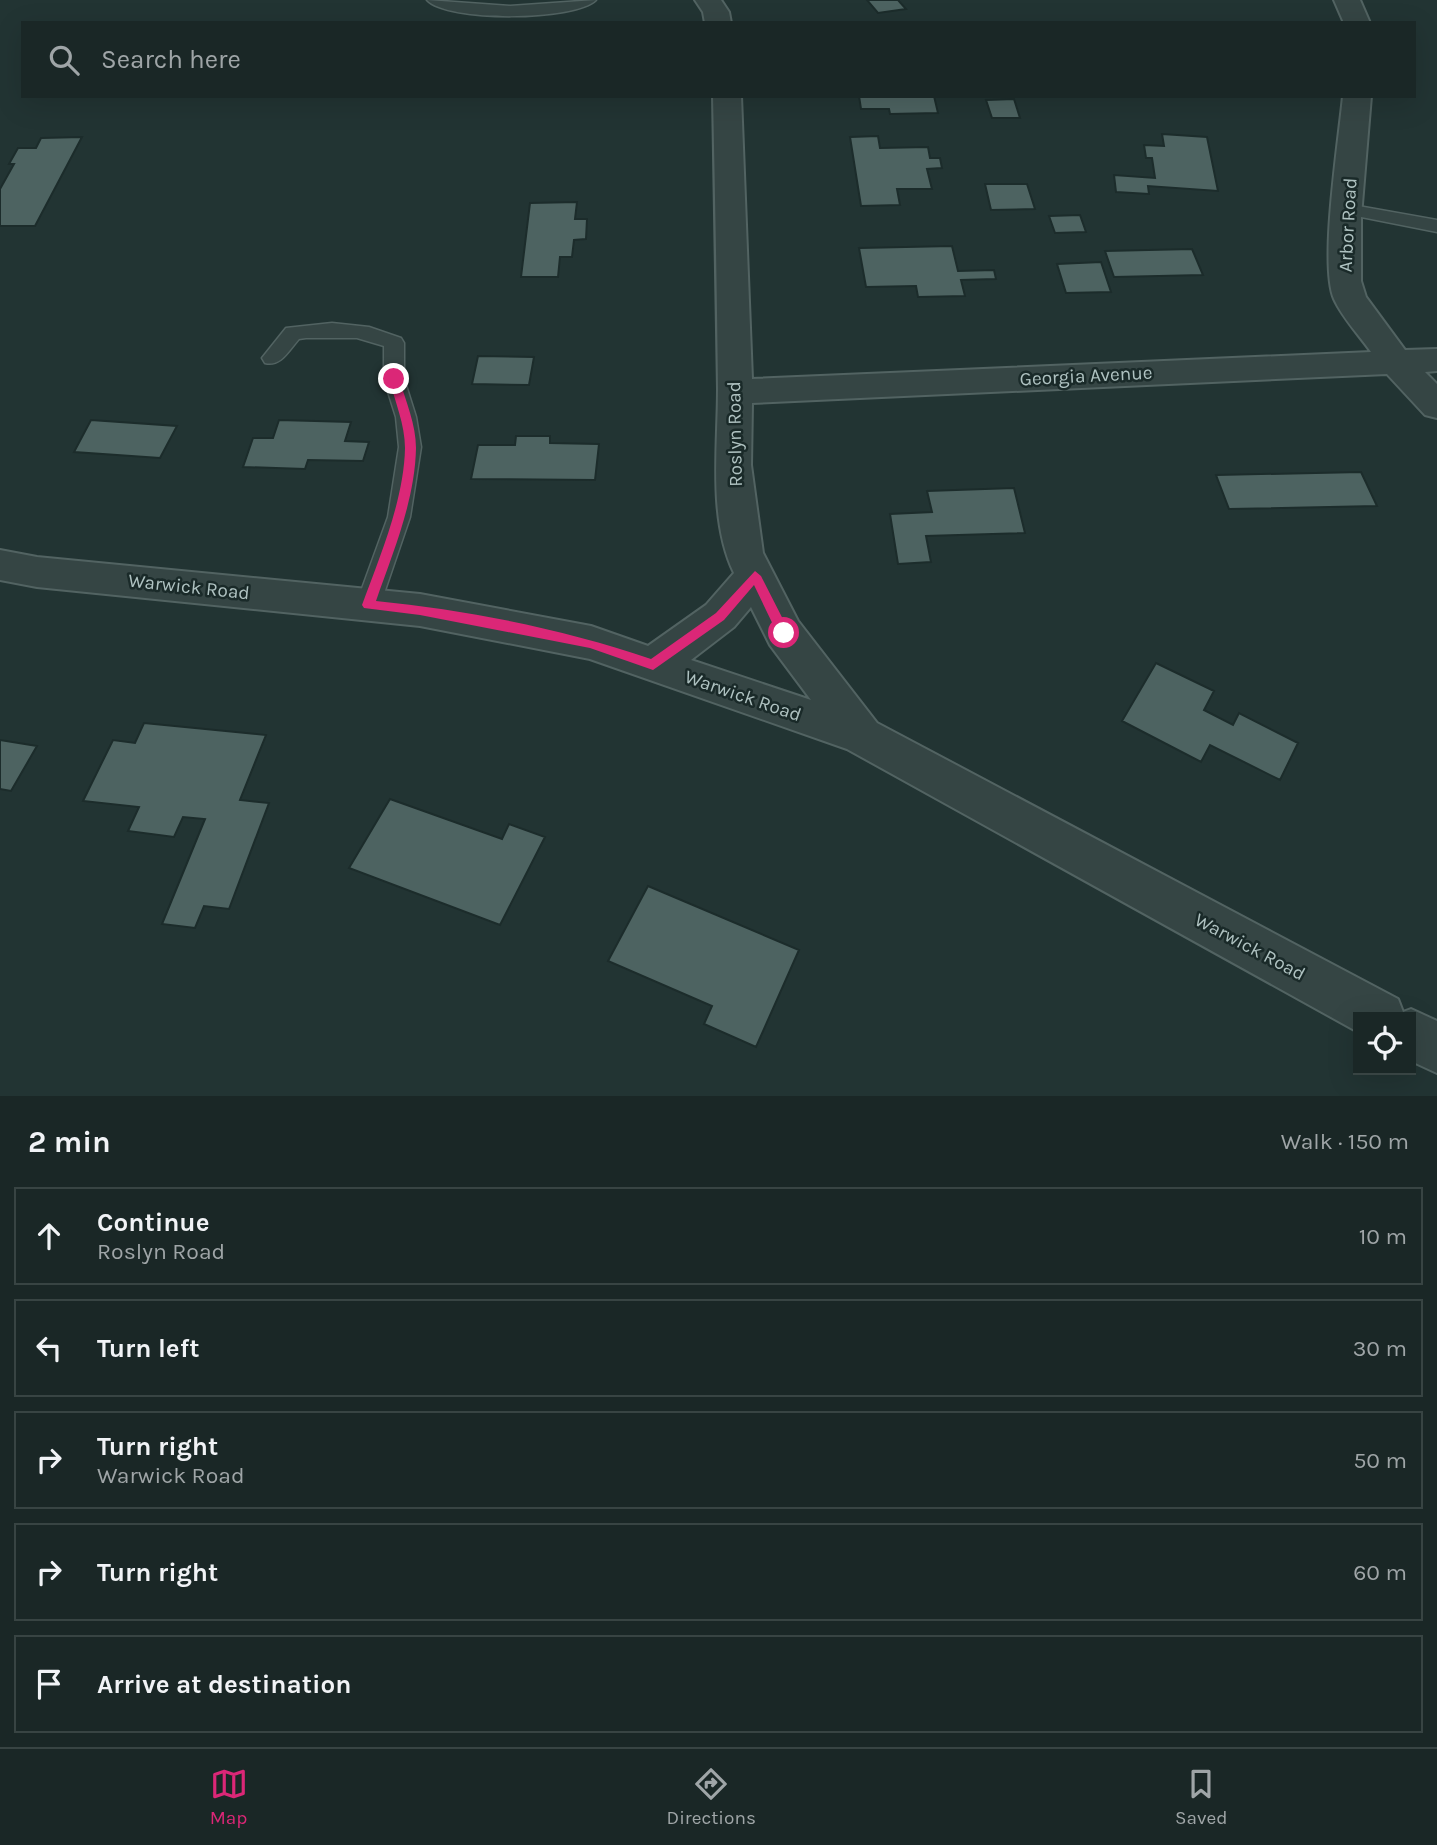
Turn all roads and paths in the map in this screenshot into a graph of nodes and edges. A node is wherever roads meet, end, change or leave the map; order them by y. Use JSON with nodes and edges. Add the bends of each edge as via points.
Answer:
{"nodes":[{"id":1,"x":434,"y":0,"type":"edge"},
{"id":2,"x":589,"y":0,"type":"edge"},
{"id":3,"x":708,"y":0,"type":"edge"},
{"id":4,"x":1347,"y":0,"type":"edge"},
{"id":5,"x":718,"y":21,"type":"edge"},
{"id":6,"x":1356,"y":21,"type":"edge"},
{"id":7,"x":727,"y":98,"type":"edge"},
{"id":8,"x":1357,"y":98,"type":"edge"},
{"id":9,"x":1347,"y":209,"type":"junction"},
{"id":10,"x":1437,"y":226,"type":"edge"},
{"id":11,"x":272,"y":358,"type":"dead end"},
{"id":12,"x":1437,"y":360,"type":"edge"},
{"id":13,"x":1396,"y":362,"type":"junction"},
{"id":14,"x":735,"y":392,"type":"junction"},
{"id":15,"x":1437,"y":406,"type":"edge"},
{"id":16,"x":0,"y":565,"type":"edge"},
{"id":17,"x":755,"y":576,"type":"junction"},
{"id":18,"x":368,"y":605,"type":"junction"},
{"id":19,"x":653,"y":665,"type":"junction"},
{"id":20,"x":862,"y":736,"type":"junction"},
{"id":21,"x":1371,"y":1012,"type":"edge"},
{"id":22,"x":1416,"y":1037,"type":"edge"},
{"id":23,"x":1437,"y":1048,"type":"edge"}],
"edges":[{"from":1,"to":2,"type":"lane","via":[[440,6],[465,9],[540,9]]},
{"from":3,"to":5,"type":"street"},
{"from":4,"to":6,"type":"street"},
{"from":7,"to":14,"type":"street","name":"Roslyn Road"},
{"from":8,"to":9,"type":"street","name":"Arbor Road"},
{"from":9,"to":10,"type":"lane"},
{"from":9,"to":13,"type":"street","name":"Arbor Road","via":[[1345,281],[1350,299]]},
{"from":11,"to":18,"type":"lane","via":[[293,333],[335,328],[374,333],[394,343],[394,379],[410,447],[399,517]]},
{"from":12,"to":13,"type":"street","name":"Georgia Avenue"},
{"from":13,"to":14,"type":"street","name":"Georgia Avenue"},
{"from":13,"to":15,"type":"street","name":"Arbor Road"},
{"from":14,"to":17,"type":"street","name":"Roslyn Road","via":[[733,465],[744,553]]},
{"from":16,"to":18,"type":"street","name":"Warwick Road"},
{"from":17,"to":19,"type":"street","via":[[720,616]]},
{"from":17,"to":20,"type":"street","name":"Roslyn Road","via":[[784,633]]},
{"from":18,"to":19,"type":"street","name":"Warwick Road","via":[[420,610],[591,643]]},
{"from":19,"to":20,"type":"street","name":"Warwick Road"},
{"from":20,"to":21,"type":"street","name":"Warwick Road"},
{"from":22,"to":23,"type":"street"}]}
